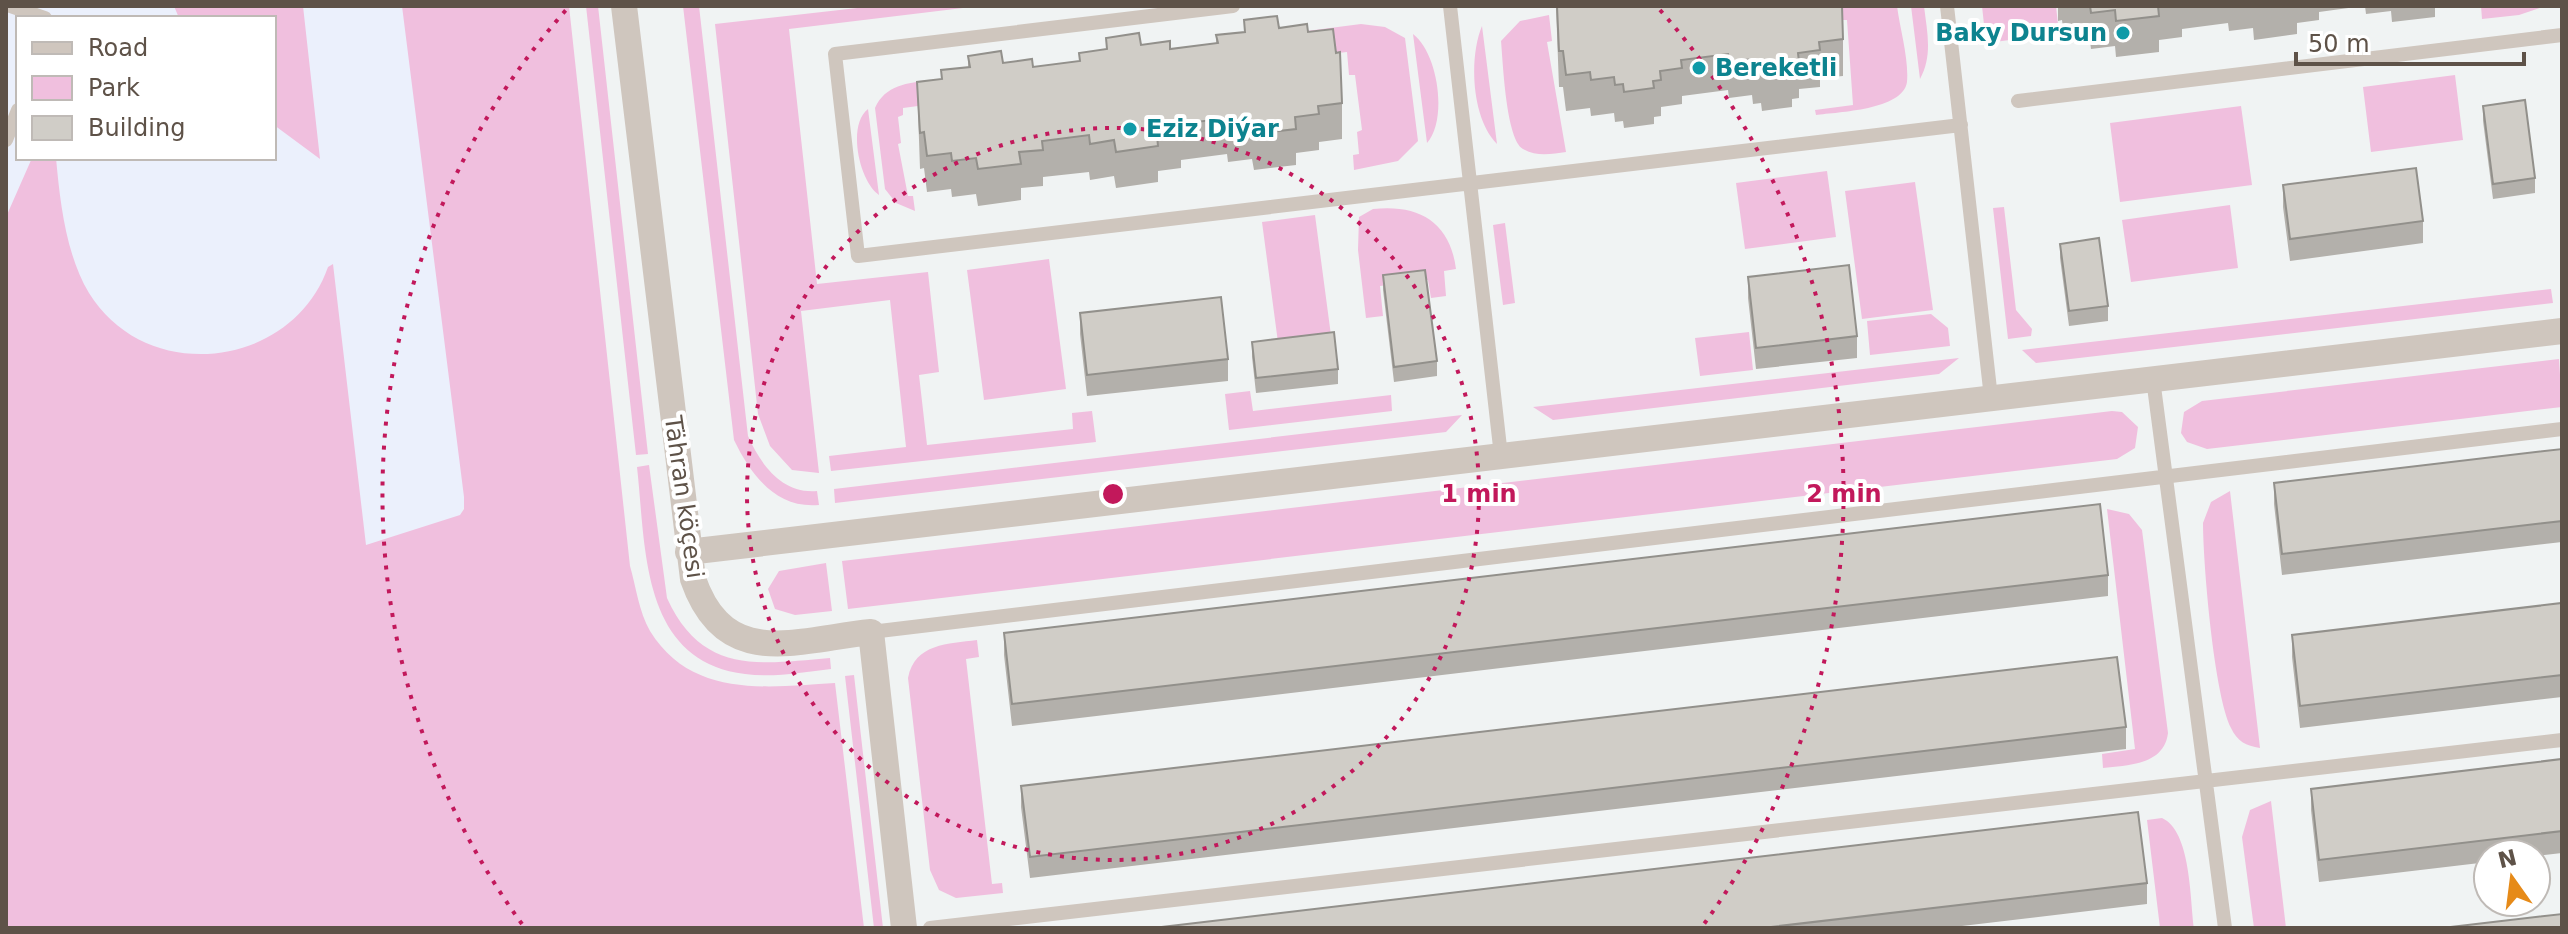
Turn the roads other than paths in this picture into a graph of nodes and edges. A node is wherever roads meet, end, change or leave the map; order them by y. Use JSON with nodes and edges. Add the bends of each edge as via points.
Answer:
{"nodes":[{"id":1,"x":10,"y":6,"type":"edge"},
{"id":2,"x":624,"y":6,"type":"edge"},
{"id":3,"x":1233,"y":6,"type":"edge"},
{"id":4,"x":1450,"y":6,"type":"edge"},
{"id":5,"x":1947,"y":6,"type":"edge"},
{"id":6,"x":39,"y":16,"type":"edge"},
{"id":7,"x":2562,"y":35,"type":"edge"},
{"id":8,"x":2018,"y":101,"type":"dead end"},
{"id":9,"x":16,"y":115,"type":"edge"},
{"id":10,"x":1961,"y":125,"type":"junction"},
{"id":11,"x":6,"y":140,"type":"edge"},
{"id":12,"x":1470,"y":183,"type":"junction"},
{"id":13,"x":2562,"y":331,"type":"edge"},
{"id":14,"x":2153,"y":379,"type":"junction"},
{"id":15,"x":1991,"y":398,"type":"junction"},
{"id":16,"x":2562,"y":429,"type":"edge"},
{"id":17,"x":1501,"y":456,"type":"junction"},
{"id":18,"x":2164,"y":478,"type":"junction"},
{"id":19,"x":688,"y":552,"type":"junction"},
{"id":20,"x":871,"y":632,"type":"junction"},
{"id":21,"x":2562,"y":740,"type":"edge"},
{"id":22,"x":2207,"y":782,"type":"junction"},
{"id":23,"x":904,"y":928,"type":"edge"},
{"id":24,"x":930,"y":928,"type":"edge"},
{"id":25,"x":2225,"y":928,"type":"edge"}],
"edges":[{"from":1,"to":6,"type":"lane"},
{"from":2,"to":19,"type":"street","name":"Tähran köçesi"},
{"from":3,"to":12,"type":"lane","via":[[835,54],[858,256]]},
{"from":4,"to":12,"type":"lane"},
{"from":5,"to":10,"type":"lane"},
{"from":7,"to":8,"type":"lane"},
{"from":9,"to":11,"type":"lane"},
{"from":10,"to":12,"type":"lane"},
{"from":10,"to":15,"type":"lane"},
{"from":12,"to":17,"type":"lane"},
{"from":13,"to":14,"type":"street"},
{"from":14,"to":15,"type":"street"},
{"from":14,"to":18,"type":"lane"},
{"from":15,"to":17,"type":"street"},
{"from":16,"to":18,"type":"lane"},
{"from":17,"to":19,"type":"street"},
{"from":18,"to":20,"type":"lane"},
{"from":18,"to":22,"type":"lane"},
{"from":19,"to":20,"type":"street","name":"Tähran köçesi","via":[[699,596],[731,635],[771,643]]},
{"from":20,"to":23,"type":"street"},
{"from":21,"to":22,"type":"lane"},
{"from":22,"to":24,"type":"lane"},
{"from":22,"to":25,"type":"lane"}]}
